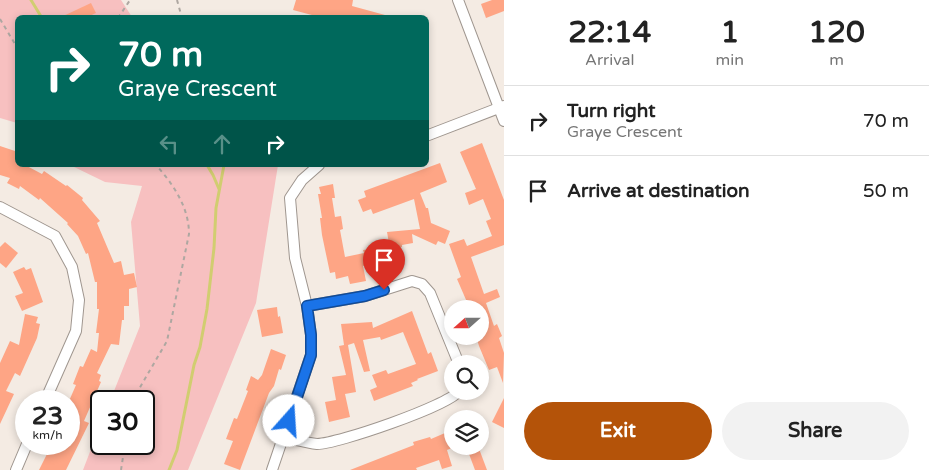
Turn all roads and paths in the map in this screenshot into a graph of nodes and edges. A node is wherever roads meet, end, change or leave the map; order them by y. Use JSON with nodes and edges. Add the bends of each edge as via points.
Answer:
{"nodes":[{"id":1,"x":130,"y":0,"type":"edge"},
{"id":2,"x":177,"y":0,"type":"edge"},
{"id":3,"x":458,"y":0,"type":"edge"},
{"id":4,"x":120,"y":15,"type":"edge"},
{"id":5,"x":181,"y":15,"type":"edge"},
{"id":6,"x":0,"y":19,"type":"edge"},
{"id":7,"x":15,"y":44,"type":"edge"},
{"id":8,"x":501,"y":107,"type":"edge"},
{"id":9,"x":504,"y":121,"type":"edge"},
{"id":10,"x":429,"y":135,"type":"edge"},
{"id":11,"x":158,"y":167,"type":"edge"},
{"id":12,"x":317,"y":167,"type":"edge"},
{"id":13,"x":0,"y":208,"type":"edge"},
{"id":14,"x":307,"y":306,"type":"junction"},
{"id":15,"x":455,"y":355,"type":"edge"},
{"id":16,"x":50,"y":390,"type":"edge"},
{"id":17,"x":138,"y":390,"type":"edge"},
{"id":18,"x":447,"y":400,"type":"edge"},
{"id":19,"x":283,"y":437,"type":"junction"},
{"id":20,"x":22,"y":455,"type":"edge"},
{"id":21,"x":123,"y":455,"type":"edge"},
{"id":22,"x":16,"y":470,"type":"edge"},
{"id":23,"x":121,"y":470,"type":"edge"},
{"id":24,"x":272,"y":470,"type":"edge"}],
"edges":[{"from":1,"to":4,"type":"path"},
{"from":2,"to":5,"type":"path"},
{"from":3,"to":8,"type":"street"},
{"from":6,"to":7,"type":"path"},
{"from":8,"to":9,"type":"street"},
{"from":8,"to":10,"type":"street"},
{"from":11,"to":17,"type":"path","via":[[186,210],[189,234],[167,341]]},
{"from":12,"to":14,"type":"street","via":[[302,180],[290,198],[295,258]]},
{"from":13,"to":16,"type":"street","via":[[55,236],[72,267],[79,300],[76,331]]},
{"from":14,"to":15,"type":"street","via":[[418,282],[430,292]]},
{"from":14,"to":19,"type":"street","via":[[311,355]]},
{"from":18,"to":19,"type":"street","via":[[350,438],[316,444]]},
{"from":19,"to":24,"type":"street"},
{"from":20,"to":22,"type":"street"},
{"from":21,"to":23,"type":"path"}]}
